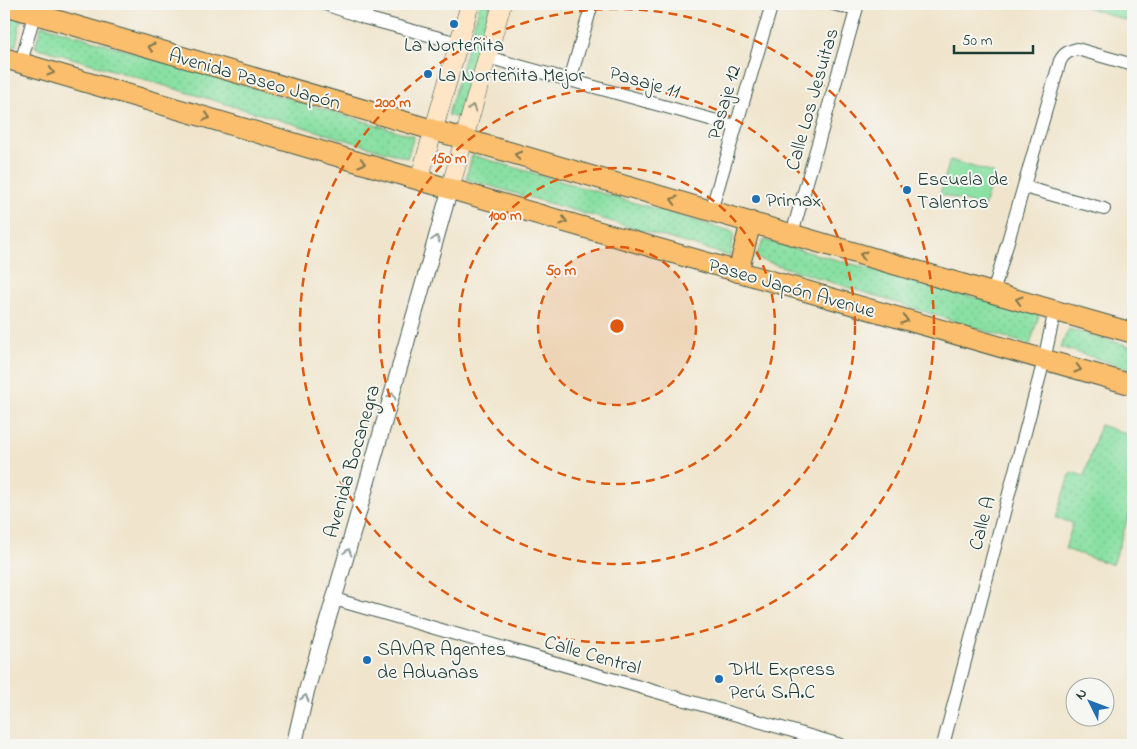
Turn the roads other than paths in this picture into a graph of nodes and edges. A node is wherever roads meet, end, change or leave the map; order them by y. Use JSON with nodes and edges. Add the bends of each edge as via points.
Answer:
{"nodes":[{"id":1,"x":325,"y":4,"type":"edge"},
{"id":2,"x":369,"y":4,"type":"edge"},
{"id":3,"x":470,"y":4,"type":"edge"},
{"id":4,"x":502,"y":4,"type":"edge"},
{"id":5,"x":592,"y":4,"type":"edge"},
{"id":6,"x":772,"y":4,"type":"edge"},
{"id":7,"x":833,"y":4,"type":"edge"},
{"id":8,"x":4,"y":5,"type":"edge"},
{"id":9,"x":857,"y":7,"type":"edge"},
{"id":10,"x":36,"y":9,"type":"edge"},
{"id":11,"x":365,"y":18,"type":"junction"},
{"id":12,"x":458,"y":44,"type":"junction"},
{"id":13,"x":487,"y":57,"type":"junction"},
{"id":14,"x":12,"y":61,"type":"edge"},
{"id":15,"x":1133,"y":65,"type":"edge"},
{"id":16,"x":570,"y":80,"type":"junction"},
{"id":17,"x":736,"y":126,"type":"junction"},
{"id":18,"x":433,"y":129,"type":"junction"},
{"id":19,"x":464,"y":139,"type":"junction"},
{"id":20,"x":419,"y":180,"type":"junction"},
{"id":21,"x":1024,"y":187,"type":"junction"},
{"id":22,"x":450,"y":188,"type":"junction"},
{"id":23,"x":1104,"y":209,"type":"dead end"},
{"id":24,"x":711,"y":211,"type":"junction"},
{"id":25,"x":751,"y":222,"type":"junction"},
{"id":26,"x":792,"y":234,"type":"junction"},
{"id":27,"x":738,"y":272,"type":"junction"},
{"id":28,"x":993,"y":293,"type":"junction"},
{"id":29,"x":1055,"y":310,"type":"junction"},
{"id":30,"x":1133,"y":333,"type":"edge"},
{"id":31,"x":1044,"y":360,"type":"junction"},
{"id":32,"x":1133,"y":385,"type":"edge"},
{"id":33,"x":334,"y":599,"type":"junction"},
{"id":34,"x":294,"y":745,"type":"edge"},
{"id":35,"x":841,"y":745,"type":"edge"},
{"id":36,"x":943,"y":745,"type":"edge"}],
"edges":[{"from":1,"to":11,"type":"street"},
{"from":2,"to":11,"type":"street"},
{"from":3,"to":12,"type":"main road"},
{"from":4,"to":13,"type":"main road"},
{"from":5,"to":16,"type":"street"},
{"from":6,"to":17,"type":"street","name":"Pasaje 12"},
{"from":7,"to":9,"type":"street"},
{"from":8,"to":10,"type":"main road","name":"Avenida Paseo Japón"},
{"from":9,"to":26,"type":"street","name":"Calle Los Jesuitas"},
{"from":10,"to":14,"type":"street"},
{"from":18,"to":10,"type":"main road","name":"Avenida Paseo Japón","one_way":true},
{"from":11,"to":12,"type":"street"},
{"from":12,"to":18,"type":"main road"},
{"from":13,"to":16,"type":"street","name":"Pasaje 11"},
{"from":19,"to":13,"type":"main road","one_way":true},
{"from":14,"to":20,"type":"main road","one_way":true},
{"from":15,"to":21,"type":"street","via":[[1078,49],[1063,54]]},
{"from":16,"to":17,"type":"street","name":"Pasaje 11"},
{"from":17,"to":24,"type":"street","name":"Pasaje 12"},
{"from":18,"to":19,"type":"main road","name":"Avenida Paseo Japón"},
{"from":18,"to":20,"type":"main road"},
{"from":19,"to":22,"type":"main road"},
{"from":24,"to":19,"type":"main road","name":"Avenida Paseo Japón","one_way":true},
{"from":20,"to":22,"type":"main road"},
{"from":21,"to":23,"type":"street"},
{"from":21,"to":28,"type":"street"},
{"from":22,"to":27,"type":"main road","name":"Paseo Japón Avenue","one_way":true},
{"from":33,"to":22,"type":"street","name":"Avenida Bocanegra","one_way":true},
{"from":24,"to":25,"type":"main road"},
{"from":25,"to":26,"type":"main road"},
{"from":25,"to":27,"type":"main road"},
{"from":28,"to":26,"type":"main road","one_way":true},
{"from":27,"to":31,"type":"main road","name":"Paseo Japón Avenue","one_way":true},
{"from":29,"to":28,"type":"main road","one_way":true},
{"from":29,"to":30,"type":"main road"},
{"from":29,"to":31,"type":"street","name":"Calle A"},
{"from":31,"to":32,"type":"main road","name":"Paseo Japón Avenue","one_way":true},
{"from":31,"to":36,"type":"street","name":"Calle A"},
{"from":34,"to":33,"type":"street","name":"Avenida Bocanegra","one_way":true},
{"from":33,"to":35,"type":"street","name":"Calle Central"}]}
